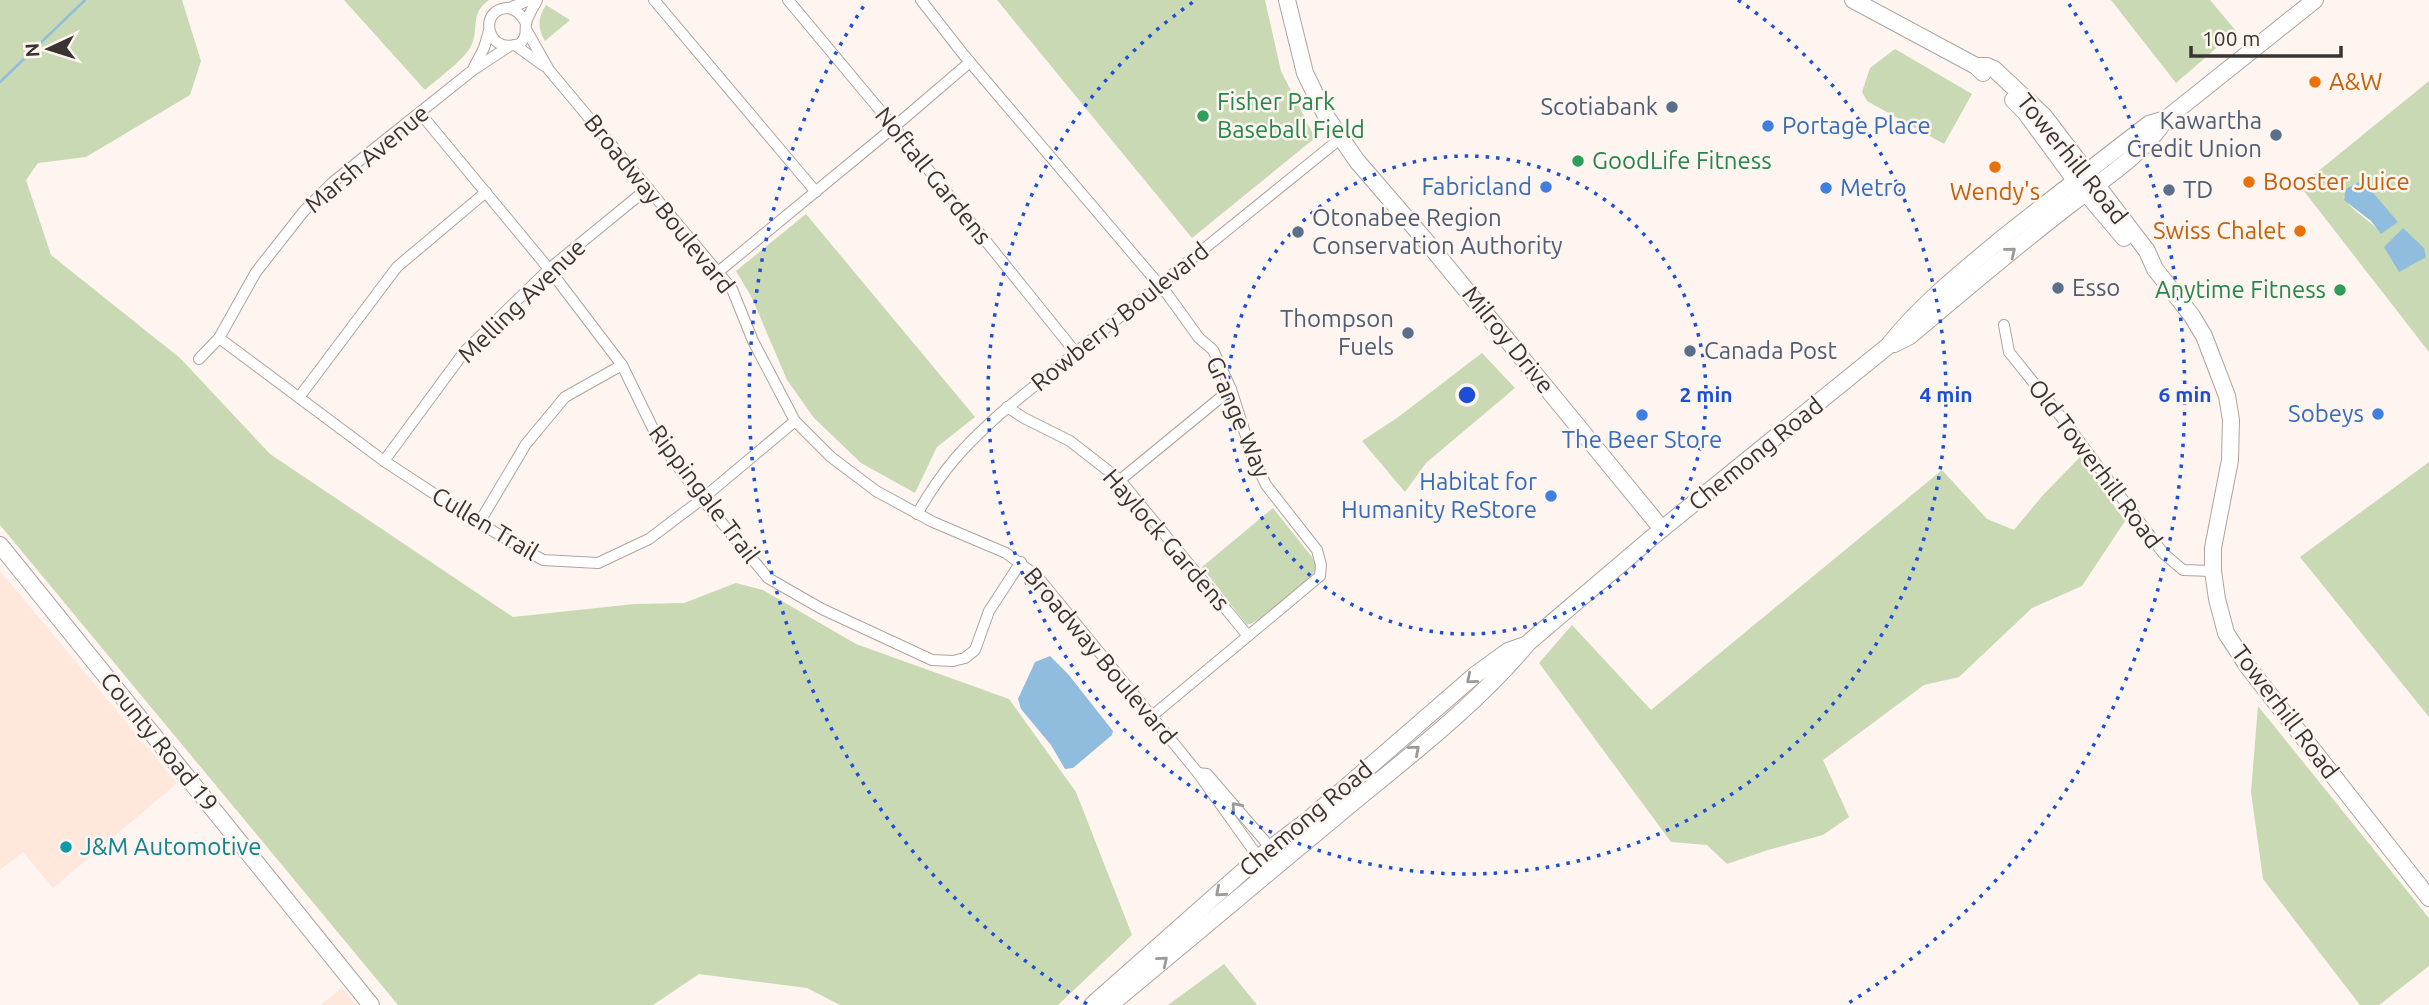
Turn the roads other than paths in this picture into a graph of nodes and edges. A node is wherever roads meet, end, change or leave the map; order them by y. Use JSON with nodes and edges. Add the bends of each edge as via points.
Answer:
{"nodes":[{"id":1,"x":530,"y":0,"type":"edge"},
{"id":2,"x":537,"y":0,"type":"edge"},
{"id":3,"x":788,"y":0,"type":"edge"},
{"id":4,"x":921,"y":0,"type":"edge"},
{"id":5,"x":1287,"y":0,"type":"edge"},
{"id":6,"x":1853,"y":0,"type":"edge"},
{"id":7,"x":2315,"y":0,"type":"edge"},
{"id":8,"x":656,"y":1,"type":"edge"},
{"id":9,"x":509,"y":8,"type":"junction"},
{"id":10,"x":526,"y":27,"type":"junction"},
{"id":11,"x":489,"y":31,"type":"junction"},
{"id":12,"x":511,"y":46,"type":"junction"},
{"id":13,"x":970,"y":62,"type":"junction"},
{"id":14,"x":473,"y":70,"type":"junction"},
{"id":15,"x":549,"y":70,"type":"junction"},
{"id":16,"x":420,"y":113,"type":"junction"},
{"id":17,"x":894,"y":127,"type":"junction"},
{"id":18,"x":1341,"y":138,"type":"junction"},
{"id":19,"x":2086,"y":182,"type":"junction"},
{"id":20,"x":648,"y":188,"type":"junction"},
{"id":21,"x":485,"y":192,"type":"junction"},
{"id":22,"x":816,"y":192,"type":"junction"},
{"id":23,"x":549,"y":269,"type":"junction"},
{"id":24,"x":718,"y":272,"type":"junction"},
{"id":25,"x":1159,"y":286,"type":"junction"},
{"id":26,"x":2004,"y":325,"type":"dead end"},
{"id":27,"x":219,"y":338,"type":"junction"},
{"id":28,"x":1076,"y":352,"type":"junction"},
{"id":29,"x":199,"y":359,"type":"dead end"},
{"id":30,"x":622,"y":365,"type":"junction"},
{"id":31,"x":1231,"y":389,"type":"junction"},
{"id":32,"x":300,"y":396,"type":"junction"},
{"id":33,"x":1007,"y":407,"type":"junction"},
{"id":34,"x":795,"y":421,"type":"junction"},
{"id":35,"x":384,"y":461,"type":"junction"},
{"id":36,"x":1120,"y":480,"type":"junction"},
{"id":37,"x":702,"y":499,"type":"junction"},
{"id":38,"x":917,"y":514,"type":"junction"},
{"id":39,"x":478,"y":523,"type":"junction"},
{"id":40,"x":1662,"y":529,"type":"junction"},
{"id":41,"x":0,"y":545,"type":"edge"},
{"id":42,"x":1021,"y":562,"type":"junction"},
{"id":43,"x":2213,"y":571,"type":"junction"},
{"id":44,"x":1248,"y":636,"type":"junction"},
{"id":45,"x":1152,"y":716,"type":"junction"},
{"id":46,"x":1198,"y":773,"type":"junction"},
{"id":47,"x":1271,"y":856,"type":"junction"},
{"id":48,"x":2425,"y":886,"type":"edge"},
{"id":49,"x":371,"y":1005,"type":"edge"},
{"id":50,"x":1092,"y":1005,"type":"edge"},
{"id":51,"x":1110,"y":1005,"type":"edge"}],
"edges":[{"from":1,"to":9,"type":"street"},
{"from":2,"to":10,"type":"street"},
{"from":3,"to":17,"type":"street","name":"Noftall Gardens"},
{"from":4,"to":13,"type":"street","name":"Grange Way"},
{"from":5,"to":18,"type":"main road","name":"Milroy Drive","via":[[1305,73]]},
{"from":6,"to":19,"type":"main road","name":"Towerhill Road","via":[[1976,66],[2025,112]]},
{"from":7,"to":19,"type":"main road","name":"Chemong Road","via":[[2166,119],[2152,140]]},
{"from":8,"to":22,"type":"street"},
{"from":9,"to":10,"type":"street","via":[[520,13]]},
{"from":9,"to":11,"type":"street","via":[[498,10],[490,19]]},
{"from":10,"to":12,"type":"street","via":[[524,40]]},
{"from":10,"to":15,"type":"street","name":"Broadway Boulevard"},
{"from":11,"to":12,"type":"street","via":[[495,41]]},
{"from":11,"to":14,"type":"street","name":"Marsh Avenue"},
{"from":12,"to":14,"type":"street","name":"Marsh Avenue"},
{"from":12,"to":15,"type":"street","name":"Broadway Boulevard"},
{"from":13,"to":17,"type":"street"},
{"from":13,"to":25,"type":"street","name":"Grange Way"},
{"from":14,"to":16,"type":"street","name":"Marsh Avenue"},
{"from":15,"to":20,"type":"street","name":"Broadway Boulevard"},
{"from":16,"to":21,"type":"street","name":"Rippingale Trail"},
{"from":16,"to":27,"type":"street","name":"Marsh Avenue","via":[[304,211],[256,272]]},
{"from":17,"to":22,"type":"street"},
{"from":17,"to":28,"type":"street","name":"Noftall Gardens"},
{"from":18,"to":25,"type":"street","name":"Rowberry Boulevard"},
{"from":18,"to":40,"type":"main road","name":"Milroy Drive"},
{"from":19,"to":40,"type":"main road","name":"Chemong Road","via":[[1910,336],[1888,346]]},
{"from":19,"to":43,"type":"main road","name":"Towerhill Road","via":[[2147,251],[2155,269],[2192,316],[2227,396],[2230,460]]},
{"from":20,"to":23,"type":"street","name":"Melling Avenue"},
{"from":20,"to":24,"type":"street","name":"Broadway Boulevard"},
{"from":21,"to":23,"type":"street","name":"Rippingale Trail"},
{"from":21,"to":32,"type":"street","via":[[397,267]]},
{"from":22,"to":24,"type":"street"},
{"from":23,"to":30,"type":"street","name":"Rippingale Trail"},
{"from":23,"to":35,"type":"street","name":"Melling Avenue","via":[[465,351]]},
{"from":24,"to":34,"type":"street","name":"Broadway Boulevard","via":[[732,289]]},
{"from":25,"to":28,"type":"street","name":"Rowberry Boulevard"},
{"from":25,"to":31,"type":"street","name":"Grange Way","via":[[1213,350]]},
{"from":26,"to":43,"type":"street","name":"Old Towerhill Road","via":[[2009,352],[2163,553],[2183,570]]},
{"from":27,"to":29,"type":"street","name":"Marsh Avenue"},
{"from":27,"to":32,"type":"street","name":"Cullen Trail"},
{"from":28,"to":33,"type":"street","name":"Rowberry Boulevard"},
{"from":30,"to":37,"type":"street","name":"Rippingale Trail","via":[[659,441]]},
{"from":30,"to":39,"type":"street","via":[[565,397],[526,444]]},
{"from":31,"to":36,"type":"street"},
{"from":31,"to":44,"type":"street","name":"Grange Way","via":[[1266,485],[1317,550],[1321,565],[1320,576]]},
{"from":32,"to":35,"type":"street","name":"Cullen Trail"},
{"from":33,"to":36,"type":"street","name":"Haylock Gardens","via":[[1070,441]]},
{"from":33,"to":38,"type":"street","name":"Rowberry Boulevard","via":[[966,444]]},
{"from":34,"to":37,"type":"street","name":"Cullen Trail"},
{"from":34,"to":38,"type":"street","name":"Broadway Boulevard","via":[[831,457]]},
{"from":35,"to":39,"type":"street","name":"Cullen Trail"},
{"from":36,"to":44,"type":"street","name":"Haylock Gardens"},
{"from":37,"to":39,"type":"street","name":"Cullen Trail","via":[[649,538],[598,563],[543,560]]},
{"from":37,"to":42,"type":"street","name":"Rippingale Trail","via":[[768,578],[822,609],[932,660],[953,661],[975,650],[989,611]]},
{"from":38,"to":42,"type":"street","name":"Broadway Boulevard"},
{"from":40,"to":47,"type":"main road","name":"Chemong Road","via":[[1528,643],[1475,675]]},
{"from":41,"to":49,"type":"main road","name":"County Road 19"},
{"from":42,"to":45,"type":"street","name":"Broadway Boulevard"},
{"from":43,"to":48,"type":"main road","name":"Towerhill Road","via":[[2226,633],[2248,667]]},
{"from":44,"to":45,"type":"street","name":"Grange Way"},
{"from":45,"to":46,"type":"street","name":"Broadway Boulevard"},
{"from":46,"to":47,"type":"street","name":"Broadway Boulevard"},
{"from":47,"to":46,"type":"street","name":"Broadway Boulevard","one_way":true,"via":[[1207,774]]},
{"from":47,"to":50,"type":"main road","name":"Chemong Road","one_way":true},
{"from":51,"to":47,"type":"main road","name":"Chemong Road","one_way":true,"via":[[1269,872]]}]}
